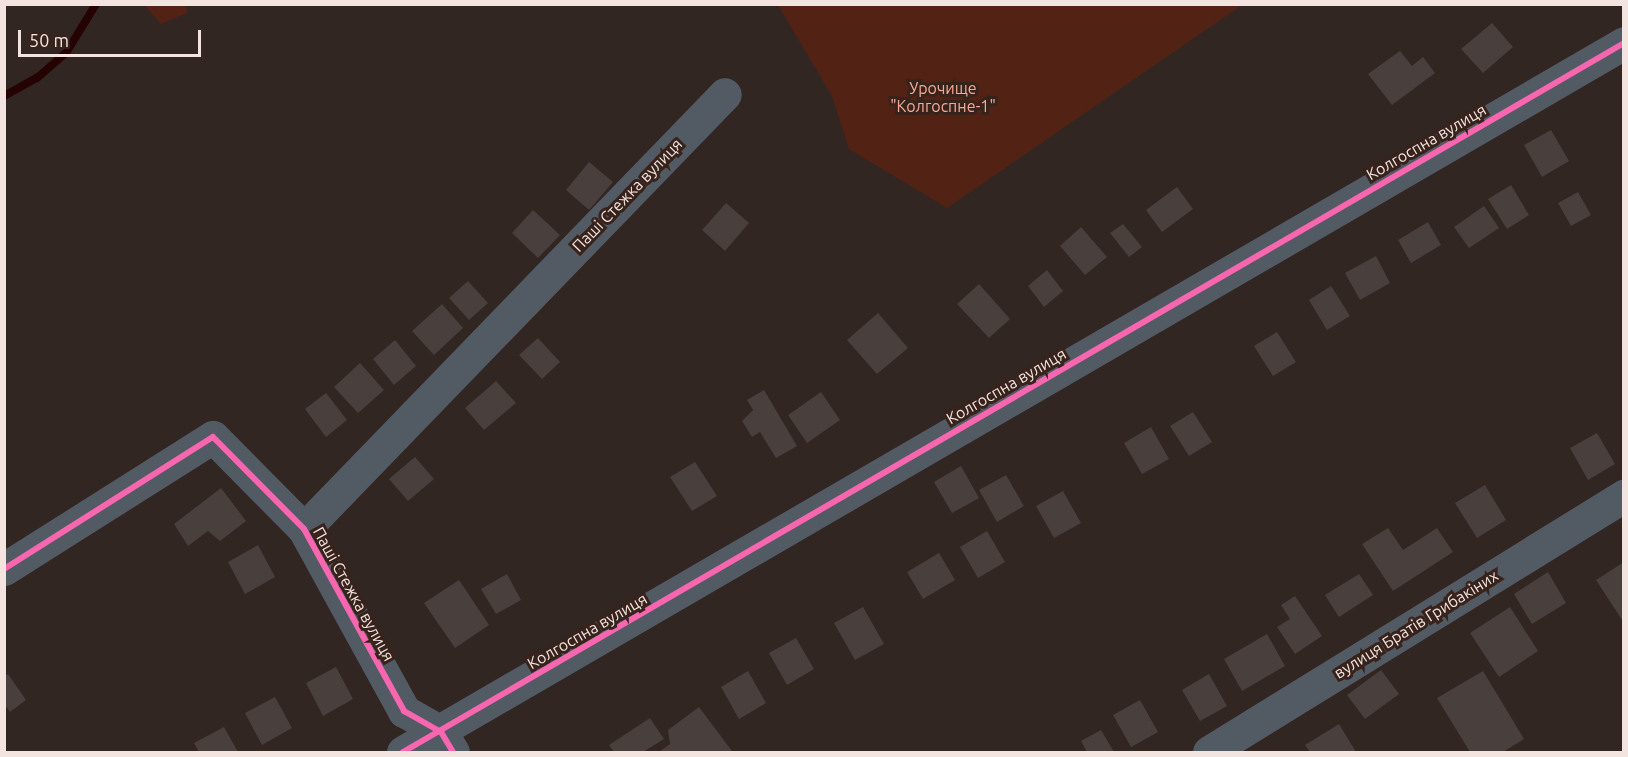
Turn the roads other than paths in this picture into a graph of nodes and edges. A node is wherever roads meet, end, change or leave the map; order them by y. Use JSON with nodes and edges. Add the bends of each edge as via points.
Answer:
{"nodes":[{"id":1,"x":1623,"y":43,"type":"edge"},
{"id":2,"x":725,"y":94,"type":"dead end"},
{"id":3,"x":1623,"y":496,"type":"edge"},
{"id":4,"x":304,"y":529,"type":"junction"},
{"id":5,"x":4,"y":569,"type":"edge"},
{"id":6,"x":447,"y":742,"type":"edge"},
{"id":7,"x":403,"y":753,"type":"edge"},
{"id":8,"x":1209,"y":753,"type":"edge"}],
"edges":[{"from":1,"to":6,"type":"street","name":"Колгоспна вулиця"},
{"from":2,"to":4,"type":"street","name":"Паші Стежка вулиця"},
{"from":3,"to":8,"type":"street","name":"вулиця Братів Грибакіних"},
{"from":4,"to":5,"type":"street","name":"Паші Стежка вулиця","via":[[213,437]]},
{"from":4,"to":6,"type":"street","name":"Паші Стежка вулиця","via":[[404,711]]},
{"from":6,"to":7,"type":"street","name":"Колгоспна вулиця"}]}
